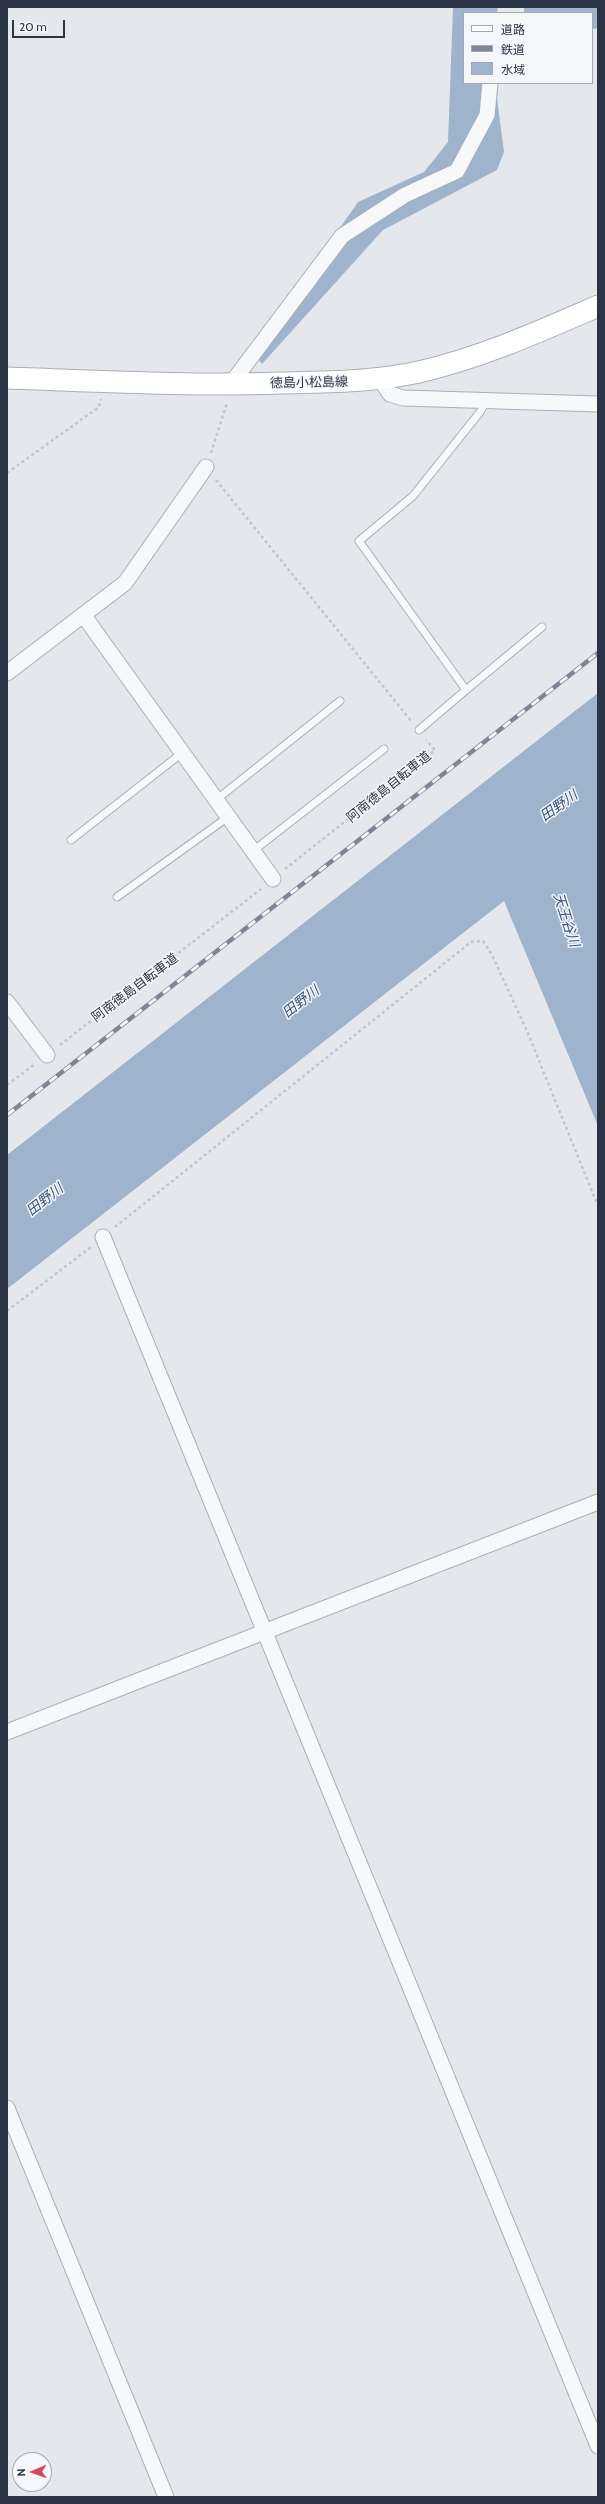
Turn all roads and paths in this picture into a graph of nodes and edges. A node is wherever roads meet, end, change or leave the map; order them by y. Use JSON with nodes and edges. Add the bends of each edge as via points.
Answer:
{"nodes":[{"id":1,"x":490,"y":84,"type":"edge"},
{"id":2,"x":598,"y":306,"type":"edge"},
{"id":3,"x":7,"y":378,"type":"edge"},
{"id":4,"x":380,"y":379,"type":"junction"},
{"id":5,"x":106,"y":381,"type":"junction"},
{"id":6,"x":230,"y":385,"type":"junction"},
{"id":7,"x":486,"y":402,"type":"junction"},
{"id":8,"x":598,"y":404,"type":"edge"},
{"id":9,"x":206,"y":467,"type":"junction"},
{"id":10,"x":7,"y":473,"type":"edge"},
{"id":11,"x":84,"y":616,"type":"junction"},
{"id":12,"x":542,"y":627,"type":"dead end"},
{"id":13,"x":7,"y":673,"type":"edge"},
{"id":14,"x":466,"y":690,"type":"junction"},
{"id":15,"x":340,"y":701,"type":"dead end"},
{"id":16,"x":419,"y":730,"type":"junction"},
{"id":17,"x":384,"y":749,"type":"dead end"},
{"id":18,"x":182,"y":753,"type":"junction"},
{"id":19,"x":216,"y":800,"type":"junction"},
{"id":20,"x":228,"y":817,"type":"junction"},
{"id":21,"x":71,"y":840,"type":"dead end"},
{"id":22,"x":253,"y":851,"type":"junction"},
{"id":23,"x":273,"y":879,"type":"junction"},
{"id":24,"x":117,"y":896,"type":"dead end"},
{"id":25,"x":7,"y":1002,"type":"edge"},
{"id":26,"x":47,"y":1056,"type":"junction"},
{"id":27,"x":7,"y":1085,"type":"edge"},
{"id":28,"x":598,"y":1206,"type":"edge"},
{"id":29,"x":103,"y":1237,"type":"junction"},
{"id":30,"x":7,"y":1312,"type":"edge"},
{"id":31,"x":598,"y":1502,"type":"edge"},
{"id":32,"x":266,"y":1630,"type":"junction"},
{"id":33,"x":7,"y":1732,"type":"edge"},
{"id":34,"x":7,"y":2108,"type":"edge"},
{"id":35,"x":598,"y":2446,"type":"edge"},
{"id":36,"x":166,"y":2497,"type":"edge"}],
"edges":[{"from":1,"to":6,"type":"street","via":[[487,115],[457,171],[405,195],[342,236]]},
{"from":2,"to":4,"type":"main road","name":"徳島小松島線","via":[[498,350],[419,372]]},
{"from":3,"to":5,"type":"main road","name":"徳島小松島線"},
{"from":4,"to":6,"type":"main road","name":"徳島小松島線"},
{"from":4,"to":7,"type":"street","via":[[390,394],[403,398]]},
{"from":5,"to":6,"type":"main road","name":"徳島小松島線"},
{"from":5,"to":10,"type":"path","via":[[99,407]]},
{"from":6,"to":9,"type":"path","via":[[225,413]]},
{"from":7,"to":8,"type":"street"},
{"from":7,"to":14,"type":"lane","via":[[413,496],[359,541]]},
{"from":9,"to":11,"type":"street","via":[[125,583]]},
{"from":9,"to":16,"type":"path","name":"阿南徳島自転車道"},
{"from":11,"to":13,"type":"street"},
{"from":11,"to":18,"type":"street"},
{"from":12,"to":14,"type":"lane"},
{"from":14,"to":16,"type":"lane"},
{"from":15,"to":19,"type":"lane"},
{"from":16,"to":23,"type":"path","name":"阿南徳島自転車道","via":[[435,750]]},
{"from":17,"to":22,"type":"lane"},
{"from":18,"to":19,"type":"street"},
{"from":18,"to":21,"type":"lane"},
{"from":19,"to":20,"type":"street"},
{"from":20,"to":22,"type":"street"},
{"from":20,"to":24,"type":"lane"},
{"from":22,"to":23,"type":"street"},
{"from":23,"to":26,"type":"path","name":"阿南徳島自転車道"},
{"from":25,"to":26,"type":"street"},
{"from":26,"to":27,"type":"path","name":"阿南徳島自転車道"},
{"from":28,"to":29,"type":"path","via":[[526,1031],[492,955],[483,941],[471,942]]},
{"from":29,"to":30,"type":"path"},
{"from":29,"to":32,"type":"street"},
{"from":31,"to":32,"type":"street"},
{"from":32,"to":33,"type":"street"},
{"from":32,"to":35,"type":"street"},
{"from":34,"to":36,"type":"street"}]}
